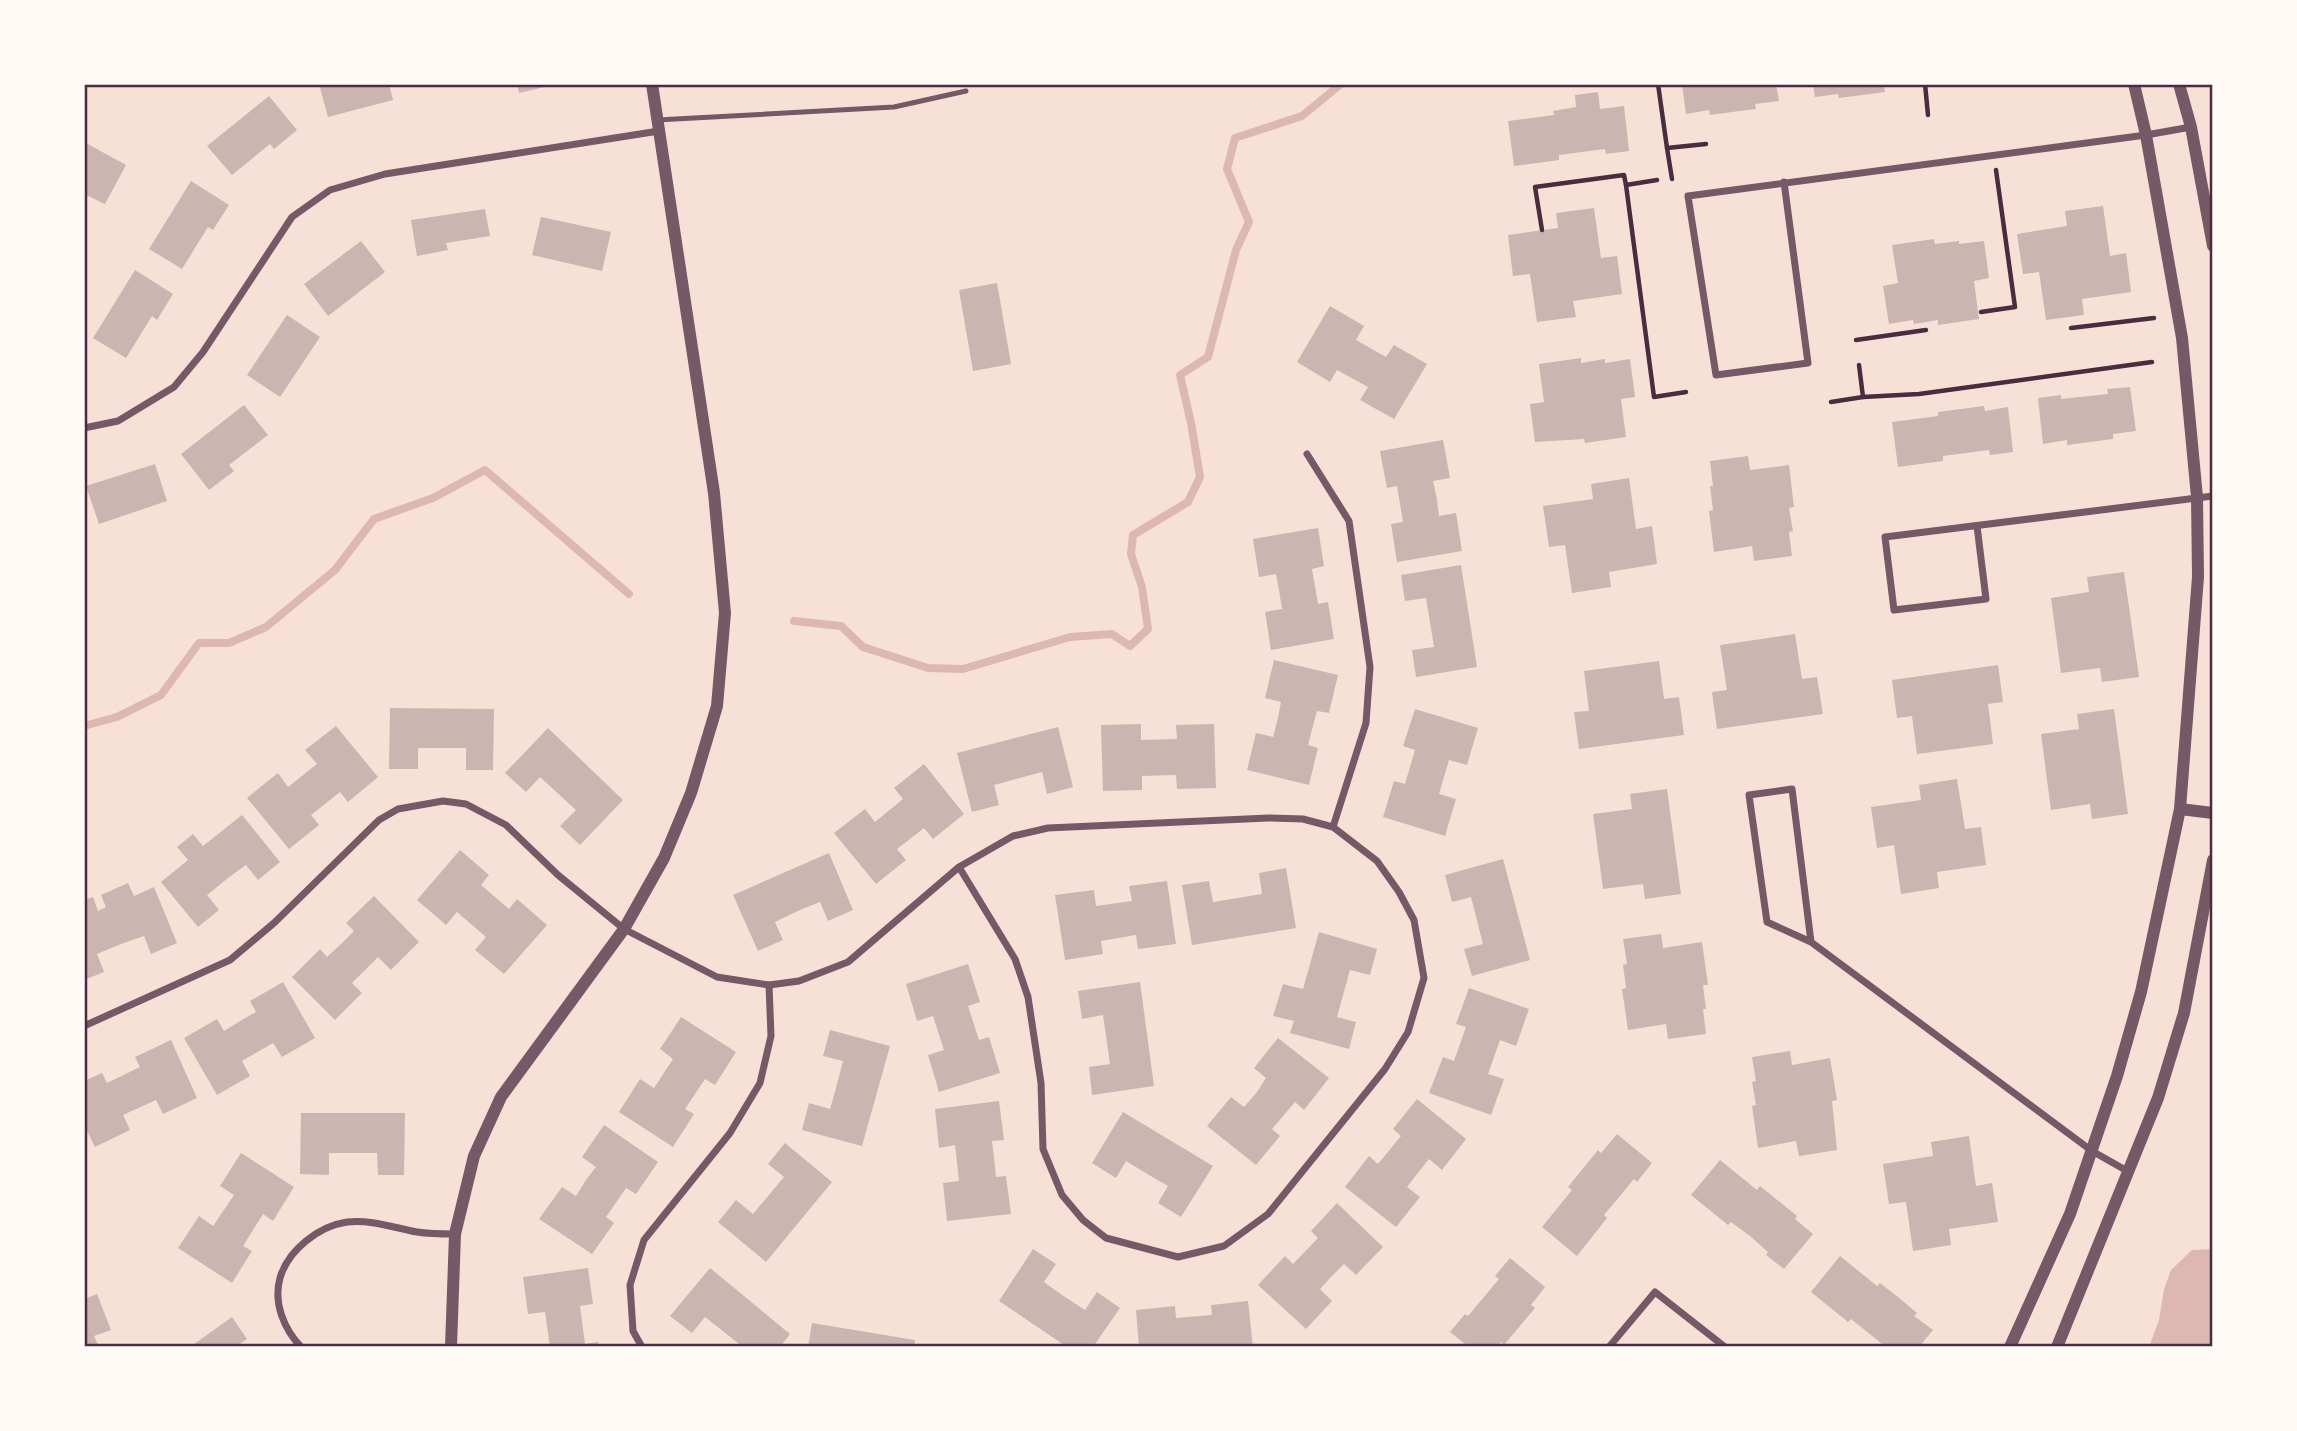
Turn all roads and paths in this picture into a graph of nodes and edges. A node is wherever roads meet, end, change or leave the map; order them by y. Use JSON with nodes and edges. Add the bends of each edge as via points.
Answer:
{"nodes":[{"id":1,"x":652,"y":84,"type":"edge"},
{"id":2,"x":1658,"y":84,"type":"edge"},
{"id":3,"x":1924,"y":84,"type":"edge"},
{"id":4,"x":2134,"y":84,"type":"edge"},
{"id":5,"x":2179,"y":84,"type":"edge"},
{"id":6,"x":966,"y":91,"type":"dead end"},
{"id":7,"x":1928,"y":115,"type":"dead end"},
{"id":8,"x":658,"y":125,"type":"junction"},
{"id":9,"x":2191,"y":127,"type":"junction"},
{"id":10,"x":2146,"y":135,"type":"junction"},
{"id":11,"x":1706,"y":145,"type":"dead end"},
{"id":12,"x":1667,"y":148,"type":"junction"},
{"id":13,"x":1994,"y":155,"type":"junction"},
{"id":14,"x":1672,"y":179,"type":"dead end"},
{"id":15,"x":1657,"y":180,"type":"dead end"},
{"id":16,"x":1784,"y":182,"type":"junction"},
{"id":17,"x":1626,"y":185,"type":"junction"},
{"id":18,"x":1542,"y":230,"type":"dead end"},
{"id":19,"x":2213,"y":246,"type":"edge"},
{"id":20,"x":1982,"y":312,"type":"dead end"},
{"id":21,"x":2154,"y":318,"type":"dead end"},
{"id":22,"x":2071,"y":328,"type":"dead end"},
{"id":23,"x":1926,"y":330,"type":"dead end"},
{"id":24,"x":1856,"y":340,"type":"dead end"},
{"id":25,"x":2152,"y":362,"type":"dead end"},
{"id":26,"x":1859,"y":365,"type":"dead end"},
{"id":27,"x":1686,"y":393,"type":"dead end"},
{"id":28,"x":1863,"y":397,"type":"junction"},
{"id":29,"x":1831,"y":402,"type":"dead end"},
{"id":30,"x":84,"y":428,"type":"edge"},
{"id":31,"x":1307,"y":454,"type":"dead end"},
{"id":32,"x":2213,"y":496,"type":"edge"},
{"id":33,"x":2197,"y":497,"type":"junction"},
{"id":34,"x":1977,"y":526,"type":"junction"},
{"id":35,"x":2180,"y":809,"type":"junction"},
{"id":36,"x":2213,"y":813,"type":"edge"},
{"id":37,"x":1333,"y":827,"type":"junction"},
{"id":38,"x":2213,"y":860,"type":"edge"},
{"id":39,"x":959,"y":867,"type":"junction"},
{"id":40,"x":624,"y":929,"type":"junction"},
{"id":41,"x":1811,"y":942,"type":"junction"},
{"id":42,"x":769,"y":985,"type":"junction"},
{"id":43,"x":84,"y":1026,"type":"edge"},
{"id":44,"x":2092,"y":1151,"type":"junction"},
{"id":45,"x":2129,"y":1172,"type":"junction"},
{"id":46,"x":455,"y":1234,"type":"junction"},
{"id":47,"x":301,"y":1347,"type":"edge"},
{"id":48,"x":451,"y":1347,"type":"edge"},
{"id":49,"x":642,"y":1347,"type":"edge"},
{"id":50,"x":1609,"y":1347,"type":"edge"},
{"id":51,"x":1725,"y":1347,"type":"edge"},
{"id":52,"x":2010,"y":1347,"type":"edge"},
{"id":53,"x":2057,"y":1347,"type":"edge"}],
"edges":[{"from":1,"to":8,"type":"street"},
{"from":2,"to":12,"type":"path"},
{"from":3,"to":7,"type":"path"},
{"from":4,"to":10,"type":"street"},
{"from":5,"to":9,"type":"street"},
{"from":6,"to":8,"type":"lane","via":[[894,107]]},
{"from":8,"to":30,"type":"street","via":[[385,174],[330,190],[292,217],[203,352],[174,387],[118,421]]},
{"from":8,"to":40,"type":"street","via":[[714,493],[725,613],[717,706],[691,793],[664,858]]},
{"from":9,"to":10,"type":"street"},
{"from":9,"to":19,"type":"street"},
{"from":10,"to":13,"type":"street"},
{"from":10,"to":33,"type":"street","via":[[2182,338]]},
{"from":11,"to":12,"type":"path"},
{"from":12,"to":14,"type":"path"},
{"from":13,"to":16,"type":"street"},
{"from":13,"to":20,"type":"path","via":[[2015,307]]},
{"from":15,"to":17,"type":"path"},
{"from":16,"to":16,"type":"street","via":[[1808,363],[1716,375],[1688,196]]},
{"from":17,"to":18,"type":"path","via":[[1624,175],[1535,187]]},
{"from":17,"to":27,"type":"path","via":[[1654,397]]},
{"from":21,"to":22,"type":"path"},
{"from":23,"to":24,"type":"path"},
{"from":25,"to":28,"type":"path","via":[[1919,394]]},
{"from":26,"to":28,"type":"path"},
{"from":28,"to":29,"type":"path"},
{"from":31,"to":37,"type":"street","via":[[1349,521],[1370,667],[1366,723]]},
{"from":32,"to":33,"type":"street"},
{"from":33,"to":34,"type":"street"},
{"from":33,"to":35,"type":"street","via":[[2198,577]]},
{"from":34,"to":34,"type":"street","via":[[1986,599],[1894,610],[1885,537]]},
{"from":35,"to":36,"type":"street"},
{"from":35,"to":44,"type":"street","via":[[2141,992]]},
{"from":37,"to":39,"type":"street","via":[[1303,819],[1268,818],[1048,828],[1013,836]]},
{"from":37,"to":39,"type":"street","via":[[1377,862],[1414,920],[1424,978],[1408,1032],[1385,1069],[1268,1214],[1224,1246],[1178,1257],[1106,1238],[1062,1195],[1043,1149],[1041,1083],[1028,997],[1015,960]]},
{"from":38,"to":45,"type":"street","via":[[2184,1013]]},
{"from":39,"to":42,"type":"street","via":[[848,962],[799,981]]},
{"from":40,"to":42,"type":"street","via":[[717,977]]},
{"from":40,"to":43,"type":"street","via":[[506,825],[466,804],[443,801],[398,809],[379,820],[230,960]]},
{"from":40,"to":46,"type":"street","via":[[501,1097],[474,1156]]},
{"from":41,"to":41,"type":"street","via":[[1767,922],[1749,795],[1792,789]]},
{"from":41,"to":44,"type":"street"},
{"from":42,"to":49,"type":"street","via":[[771,1036],[760,1083],[730,1133],[644,1240],[630,1285],[633,1331]]},
{"from":44,"to":45,"type":"street"},
{"from":44,"to":52,"type":"street","via":[[2070,1214]]},
{"from":45,"to":53,"type":"street"},
{"from":46,"to":47,"type":"street","via":[[346,1222],[311,1237],[294,1251],[279,1282],[281,1314]]},
{"from":46,"to":48,"type":"street"},
{"from":50,"to":51,"type":"street","via":[[1655,1292]]}]}
